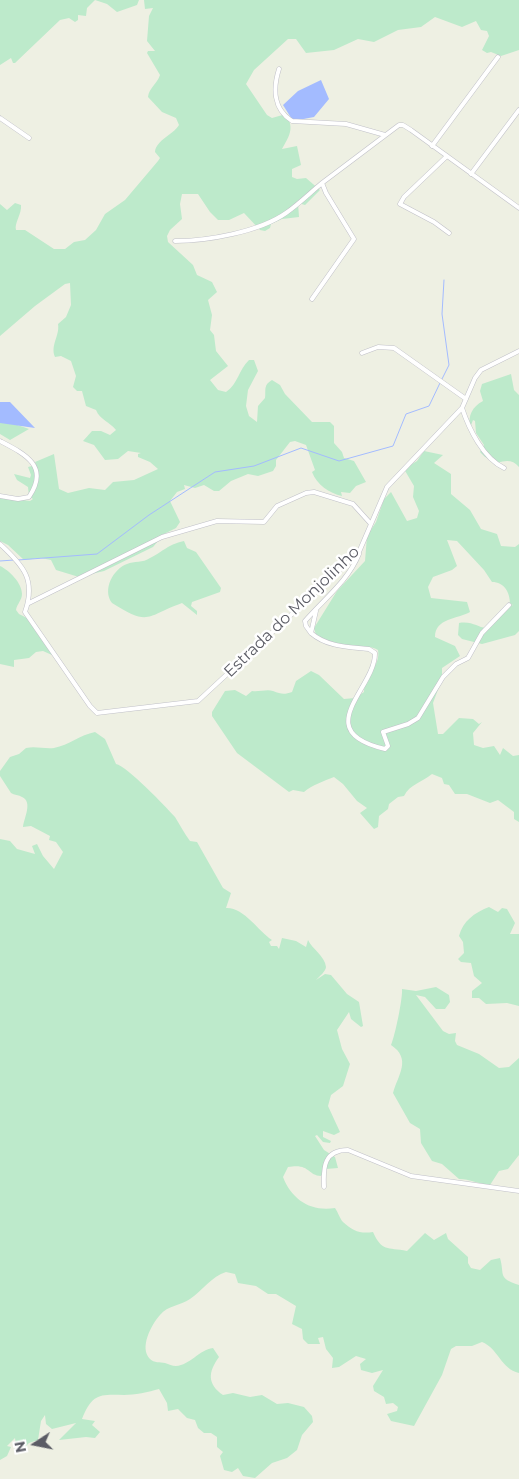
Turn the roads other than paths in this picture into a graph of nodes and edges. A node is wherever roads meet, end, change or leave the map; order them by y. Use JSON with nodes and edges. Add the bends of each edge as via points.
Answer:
{"nodes":[{"id":1,"x":498,"y":58,"type":"dead end"},
{"id":2,"x":279,"y":69,"type":"dead end"},
{"id":3,"x":519,"y":110,"type":"edge"},
{"id":4,"x":0,"y":118,"type":"edge"},
{"id":5,"x":385,"y":135,"type":"junction"},
{"id":6,"x":29,"y":138,"type":"dead end"},
{"id":7,"x":432,"y":146,"type":"junction"},
{"id":8,"x":447,"y":156,"type":"junction"},
{"id":9,"x":471,"y":174,"type":"junction"},
{"id":10,"x":322,"y":184,"type":"junction"},
{"id":11,"x":519,"y":208,"type":"edge"},
{"id":12,"x":449,"y":233,"type":"dead end"},
{"id":13,"x":174,"y":241,"type":"dead end"},
{"id":14,"x":312,"y":298,"type":"dead end"},
{"id":15,"x":519,"y":351,"type":"edge"},
{"id":16,"x":362,"y":353,"type":"dead end"},
{"id":17,"x":466,"y":399,"type":"junction"},
{"id":18,"x":462,"y":408,"type":"junction"},
{"id":19,"x":0,"y":441,"type":"edge"},
{"id":20,"x":504,"y":468,"type":"dead end"},
{"id":21,"x":0,"y":496,"type":"edge"},
{"id":22,"x":371,"y":524,"type":"junction"},
{"id":23,"x":0,"y":544,"type":"edge"},
{"id":24,"x":360,"y":552,"type":"junction"},
{"id":25,"x":29,"y":602,"type":"junction"},
{"id":26,"x":509,"y":605,"type":"dead end"},
{"id":27,"x":316,"y":611,"type":"junction"},
{"id":28,"x":311,"y":633,"type":"junction"},
{"id":29,"x":324,"y":1187,"type":"dead end"},
{"id":30,"x":519,"y":1192,"type":"edge"}],
"edges":[{"from":1,"to":7,"type":"street"},
{"from":2,"to":5,"type":"street","via":[[275,83],[276,98],[280,110],[292,121],[346,124]]},
{"from":3,"to":9,"type":"street"},
{"from":4,"to":6,"type":"street"},
{"from":5,"to":7,"type":"street","via":[[403,125]]},
{"from":5,"to":10,"type":"street"},
{"from":7,"to":8,"type":"street"},
{"from":8,"to":9,"type":"street"},
{"from":8,"to":12,"type":"street","via":[[404,196],[400,204]]},
{"from":9,"to":11,"type":"street"},
{"from":10,"to":13,"type":"street","via":[[286,213],[265,223],[208,239]]},
{"from":10,"to":14,"type":"street","via":[[354,238]]},
{"from":15,"to":17,"type":"street","name":"Estrada do Monjolinho","via":[[481,370]]},
{"from":16,"to":17,"type":"street","via":[[394,348]]},
{"from":17,"to":18,"type":"street","name":"Estrada do Monjolinho"},
{"from":18,"to":20,"type":"street","via":[[472,434],[491,460]]},
{"from":18,"to":22,"type":"street","name":"Estrada do Monjolinho","via":[[387,487]]},
{"from":19,"to":21,"type":"street","via":[[31,460],[36,482],[25,500]]},
{"from":22,"to":24,"type":"street","name":"Estrada do Monjolinho"},
{"from":22,"to":25,"type":"street","via":[[353,504],[314,492],[306,493],[277,506],[264,522],[217,521],[162,537]]},
{"from":23,"to":25,"type":"street","via":[[31,585]]},
{"from":24,"to":25,"type":"street","name":"Estrada do Monjolinho","via":[[194,702],[97,713],[25,612]]},
{"from":24,"to":27,"type":"street","via":[[353,567]]},
{"from":26,"to":28,"type":"street","via":[[482,633],[468,658],[443,677],[418,718],[383,732],[388,746],[385,749],[358,738],[348,721],[352,704],[373,664],[375,653],[369,649],[327,643]]},
{"from":27,"to":28,"type":"street"},
{"from":27,"to":28,"type":"street","via":[[305,624]]},
{"from":29,"to":30,"type":"street","via":[[327,1157],[348,1150],[411,1176]]}]}
